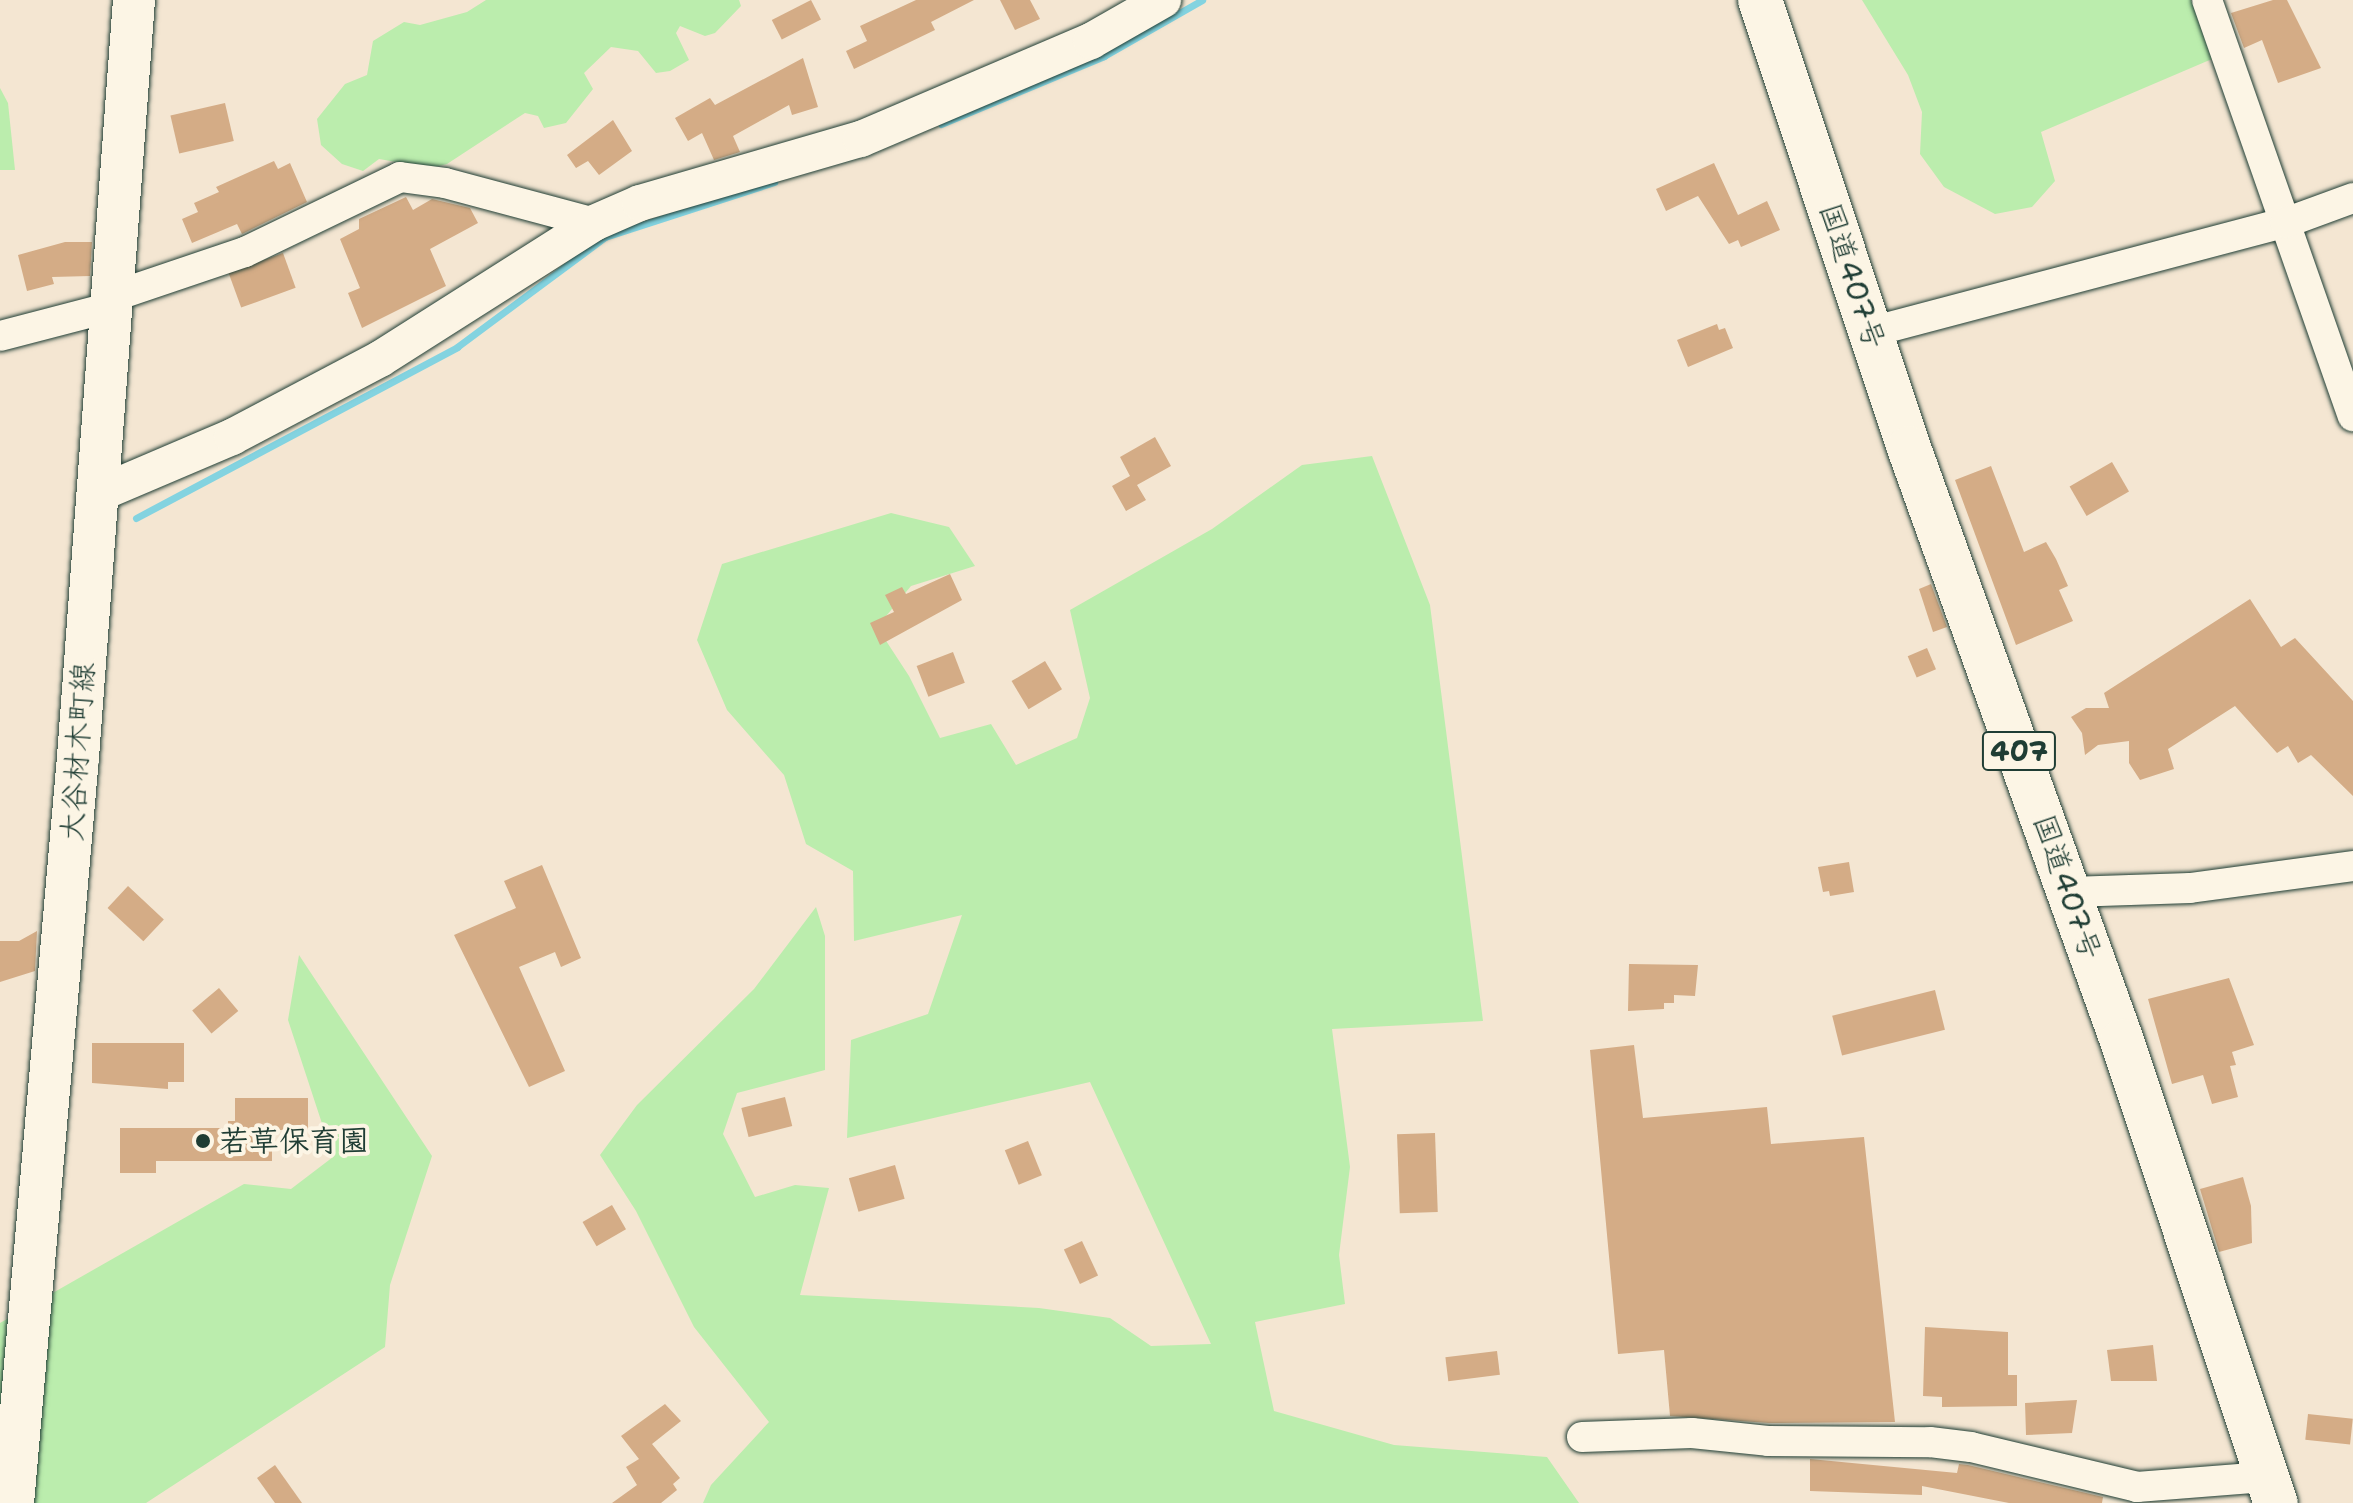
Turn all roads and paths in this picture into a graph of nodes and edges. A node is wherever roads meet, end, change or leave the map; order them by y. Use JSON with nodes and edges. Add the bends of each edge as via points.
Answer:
{"nodes":[{"id":1,"x":134,"y":0,"type":"edge"},
{"id":2,"x":1163,"y":0,"type":"edge"},
{"id":3,"x":1760,"y":0,"type":"edge"},
{"id":4,"x":2207,"y":0,"type":"edge"},
{"id":5,"x":2353,"y":198,"type":"edge"},
{"id":6,"x":594,"y":223,"type":"junction"},
{"id":7,"x":2285,"y":223,"type":"junction"},
{"id":8,"x":112,"y":302,"type":"junction"},
{"id":9,"x":1871,"y":332,"type":"junction"},
{"id":10,"x":0,"y":336,"type":"edge"},
{"id":11,"x":2353,"y":416,"type":"edge"},
{"id":12,"x":96,"y":495,"type":"junction"},
{"id":13,"x":2353,"y":866,"type":"edge"},
{"id":14,"x":2070,"y":892,"type":"junction"},
{"id":15,"x":1582,"y":1437,"type":"dead end"},
{"id":16,"x":2270,"y":1490,"type":"edge"},
{"id":17,"x":13,"y":1503,"type":"edge"}],
"edges":[{"from":1,"to":8,"type":"main road","name":"大谷材木町線"},
{"from":2,"to":6,"type":"street","via":[[1091,41],[861,139],[640,203]]},
{"from":3,"to":9,"type":"highway","name":"国道407号","number":"407"},
{"from":4,"to":7,"type":"street"},
{"from":5,"to":7,"type":"street"},
{"from":6,"to":8,"type":"street","via":[[445,183],[400,177],[245,252]]},
{"from":6,"to":12,"type":"street","via":[[380,359],[232,437]]},
{"from":7,"to":9,"type":"street"},
{"from":7,"to":11,"type":"street"},
{"from":8,"to":10,"type":"street"},
{"from":8,"to":12,"type":"main road","name":"大谷材木町線"},
{"from":9,"to":14,"type":"highway","name":"国道407号","number":"407"},
{"from":12,"to":17,"type":"main road","name":"大谷材木町線"},
{"from":13,"to":14,"type":"street","via":[[2190,888]]},
{"from":14,"to":16,"type":"highway","name":"国道407号","number":"407"},
{"from":15,"to":16,"type":"street","via":[[1692,1433],[1768,1441],[1930,1442],[2137,1487]]}]}
